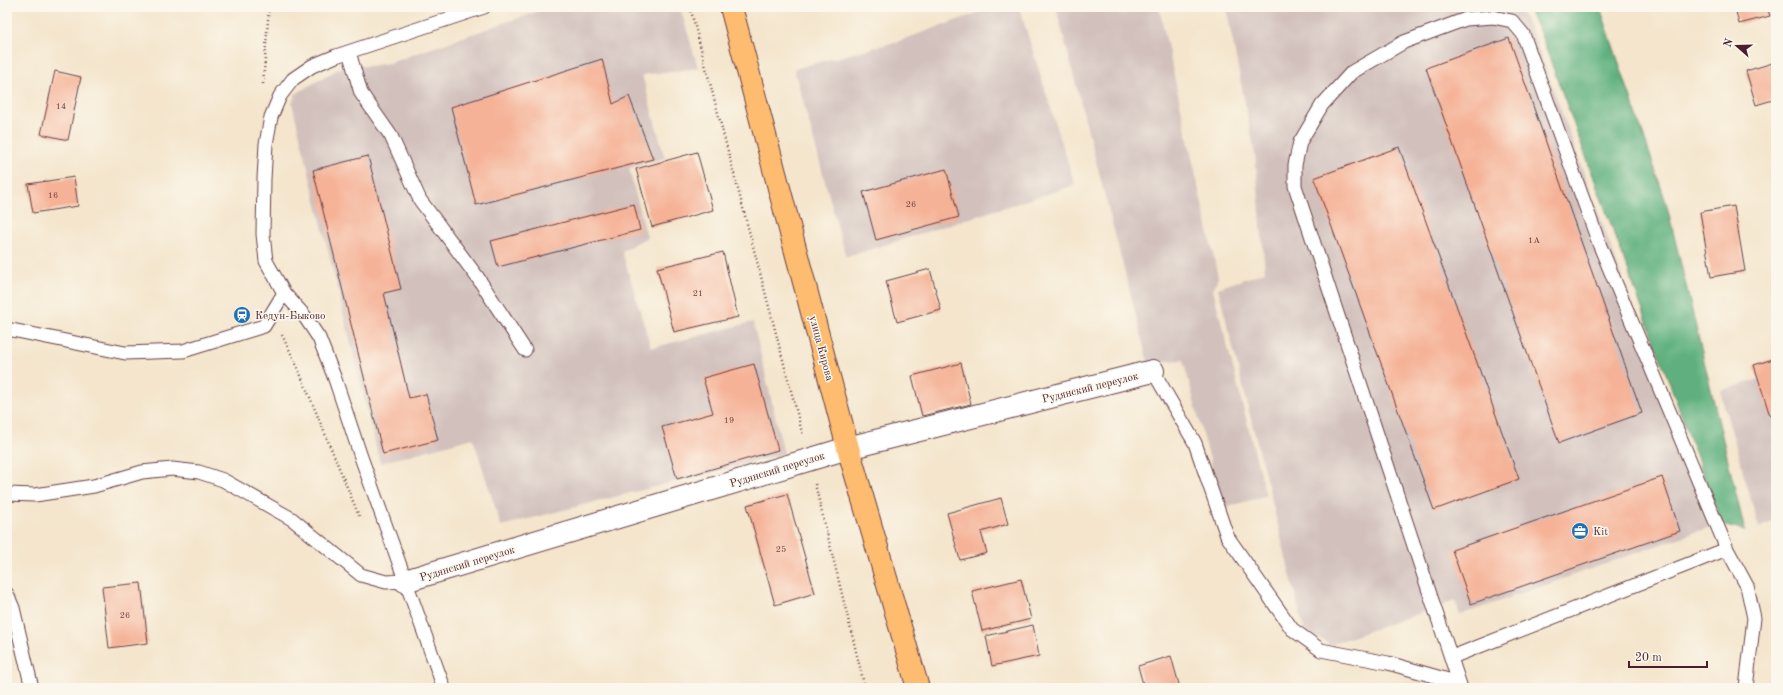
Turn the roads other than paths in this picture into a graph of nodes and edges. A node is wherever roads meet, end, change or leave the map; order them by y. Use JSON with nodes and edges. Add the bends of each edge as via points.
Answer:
{"nodes":[{"id":1,"x":484,"y":7,"type":"edge"},
{"id":2,"x":731,"y":7,"type":"edge"},
{"id":3,"x":349,"y":52,"type":"junction"},
{"id":4,"x":284,"y":293,"type":"junction"},
{"id":5,"x":7,"y":329,"type":"edge"},
{"id":6,"x":525,"y":350,"type":"dead end"},
{"id":7,"x":1153,"y":371,"type":"joint"},
{"id":8,"x":848,"y":448,"type":"junction"},
{"id":9,"x":7,"y":494,"type":"edge"},
{"id":10,"x":1727,"y":549,"type":"junction"},
{"id":11,"x":405,"y":581,"type":"junction"},
{"id":12,"x":7,"y":594,"type":"edge"},
{"id":13,"x":1452,"y":658,"type":"junction"},
{"id":14,"x":1460,"y":685,"type":"edge"},
{"id":15,"x":32,"y":688,"type":"edge"},
{"id":16,"x":444,"y":688,"type":"edge"},
{"id":17,"x":918,"y":688,"type":"edge"},
{"id":18,"x":1746,"y":688,"type":"edge"}],
"edges":[{"from":1,"to":3,"type":"lane"},
{"from":2,"to":8,"type":"main road","name":"улица Кирова"},
{"from":3,"to":4,"type":"lane","via":[[312,66],[293,80],[280,96],[271,117],[266,144],[263,234],[266,261]]},
{"from":3,"to":6,"type":"lane","via":[[361,93],[391,136],[420,200],[478,278]]},
{"from":4,"to":5,"type":"lane","via":[[264,326],[183,351],[125,353]]},
{"from":4,"to":11,"type":"lane","via":[[303,314],[318,338],[335,379]]},
{"from":7,"to":8,"type":"street","name":"Рудянский переулок"},
{"from":7,"to":14,"type":"lane","via":[[1195,443],[1227,536],[1292,629],[1322,650],[1388,663]]},
{"from":8,"to":11,"type":"street","name":"Рудянский переулок"},
{"from":8,"to":17,"type":"main road","name":"улица Кирова"},
{"from":9,"to":11,"type":"lane","via":[[36,495],[94,486],[142,472],[172,469],[199,472],[223,480],[292,519],[361,575],[386,582]]},
{"from":10,"to":13,"type":"lane"},
{"from":10,"to":13,"type":"lane","via":[[1600,246],[1523,34],[1512,22],[1493,17],[1466,19],[1404,42],[1352,72],[1322,105],[1300,142],[1294,166],[1295,186]]},
{"from":10,"to":18,"type":"lane","via":[[1747,586],[1754,618]]},
{"from":11,"to":16,"type":"lane"},
{"from":12,"to":15,"type":"lane","via":[[13,608]]},
{"from":13,"to":14,"type":"lane"}]}
